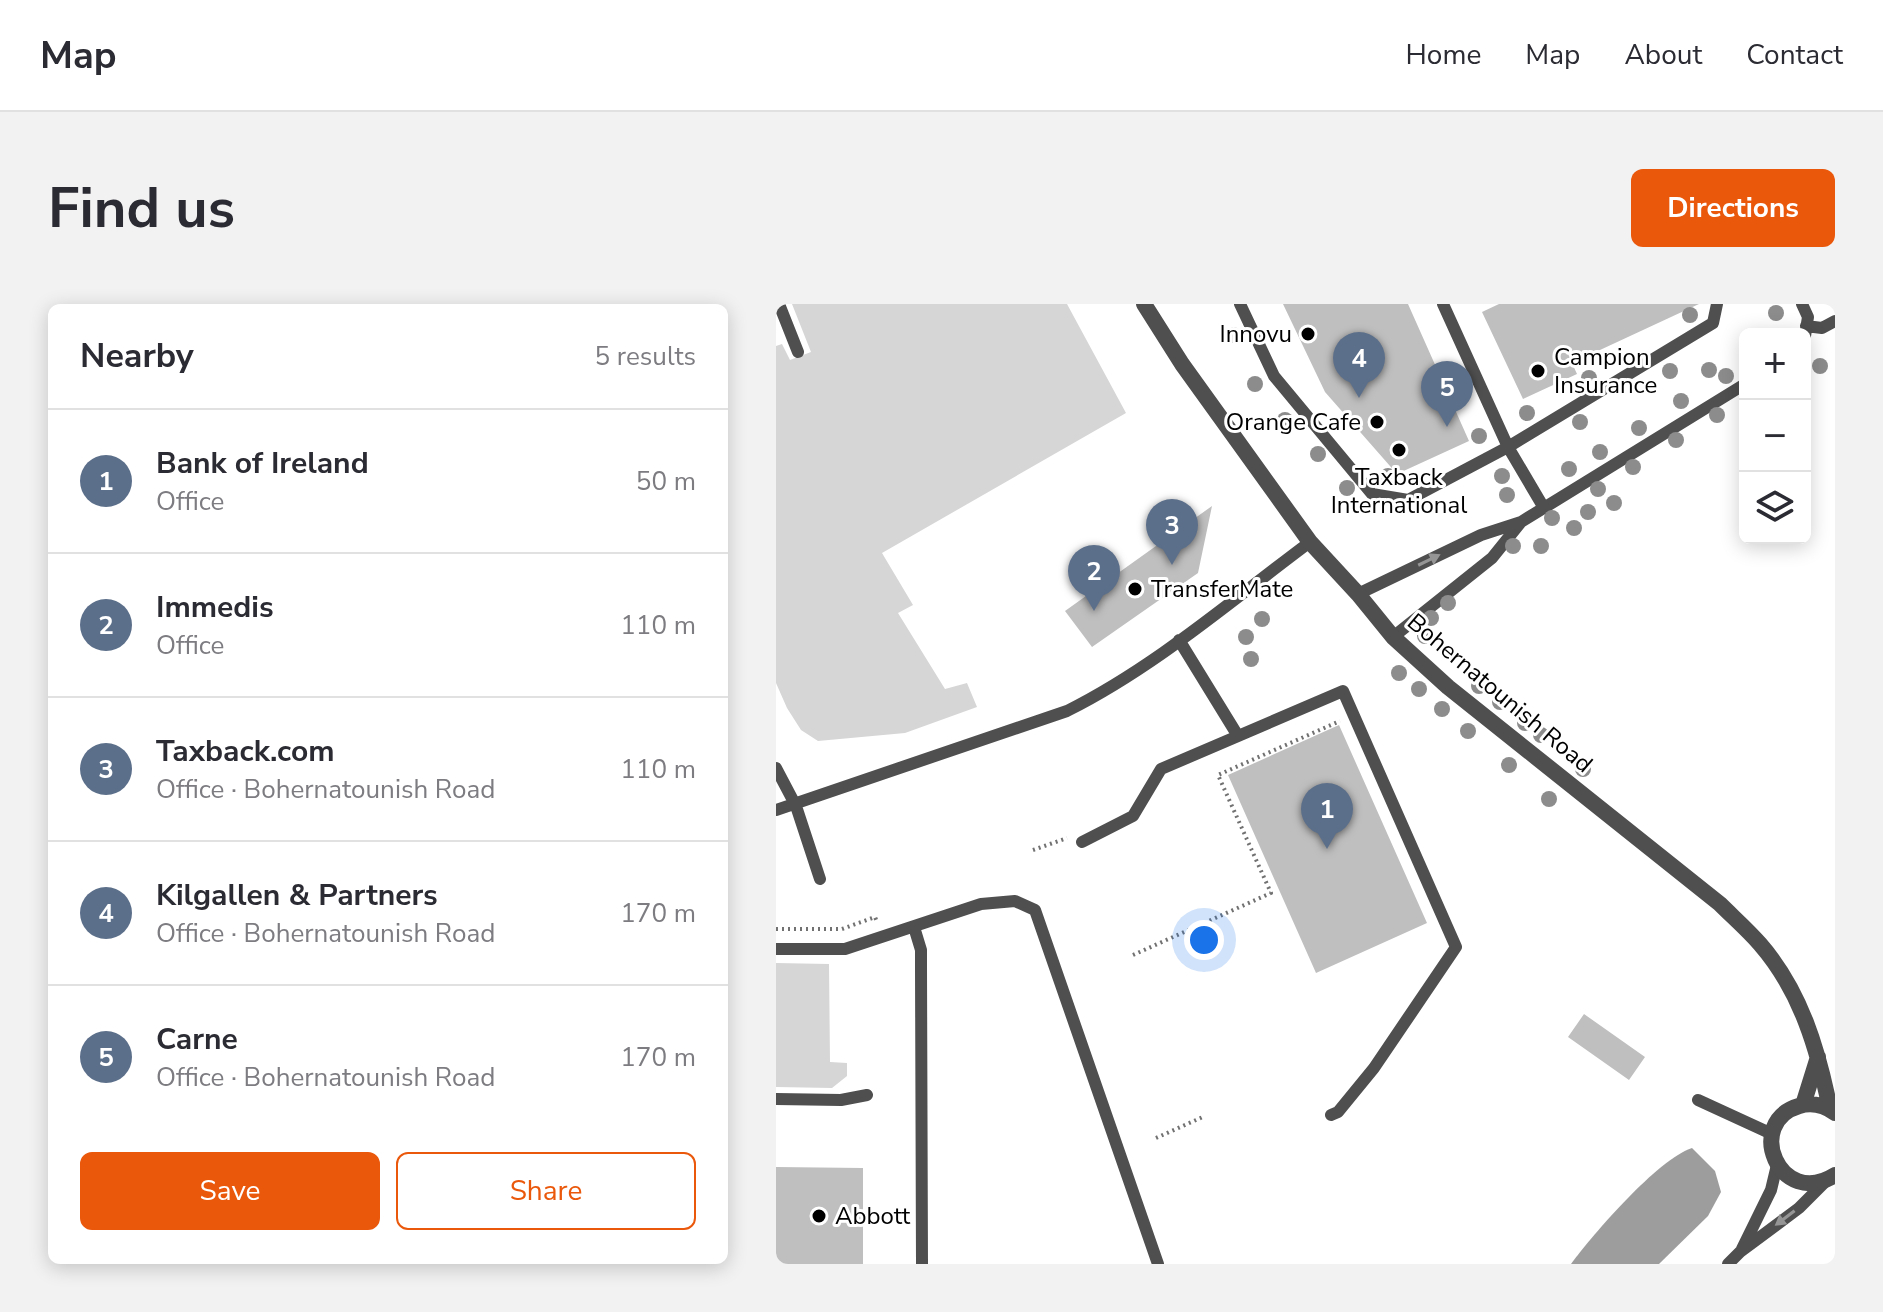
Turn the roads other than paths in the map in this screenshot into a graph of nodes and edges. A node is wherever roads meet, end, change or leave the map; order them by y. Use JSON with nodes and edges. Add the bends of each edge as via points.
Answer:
{"nodes":[{"id":1,"x":1144,"y":304,"type":"edge"},
{"id":2,"x":1240,"y":304,"type":"edge"},
{"id":3,"x":1443,"y":304,"type":"edge"},
{"id":4,"x":1717,"y":304,"type":"edge"},
{"id":5,"x":1802,"y":304,"type":"edge"},
{"id":6,"x":779,"y":311,"type":"edge"},
{"id":7,"x":1835,"y":321,"type":"edge"},
{"id":8,"x":1806,"y":328,"type":"edge"},
{"id":9,"x":1811,"y":330,"type":"edge"},
{"id":10,"x":798,"y":352,"type":"dead end"},
{"id":11,"x":1739,"y":388,"type":"edge"},
{"id":12,"x":1508,"y":447,"type":"junction"},
{"id":13,"x":1544,"y":508,"type":"junction"},
{"id":14,"x":1521,"y":522,"type":"junction"},
{"id":15,"x":1310,"y":542,"type":"junction"},
{"id":16,"x":1358,"y":594,"type":"junction"},
{"id":17,"x":1393,"y":637,"type":"junction"},
{"id":18,"x":1179,"y":640,"type":"junction"},
{"id":19,"x":1238,"y":736,"type":"junction"},
{"id":20,"x":776,"y":768,"type":"edge"},
{"id":21,"x":796,"y":806,"type":"junction"},
{"id":22,"x":776,"y":810,"type":"edge"},
{"id":23,"x":1082,"y":842,"type":"dead end"},
{"id":24,"x":820,"y":879,"type":"dead end"},
{"id":25,"x":914,"y":927,"type":"junction"},
{"id":26,"x":776,"y":949,"type":"edge"},
{"id":27,"x":1818,"y":1054,"type":"junction"},
{"id":28,"x":867,"y":1095,"type":"dead end"},
{"id":29,"x":776,"y":1099,"type":"edge"},
{"id":30,"x":1698,"y":1100,"type":"dead end"},
{"id":31,"x":1803,"y":1105,"type":"junction"},
{"id":32,"x":1833,"y":1111,"type":"edge"},
{"id":33,"x":1331,"y":1115,"type":"dead end"},
{"id":34,"x":1772,"y":1134,"type":"junction"},
{"id":35,"x":1777,"y":1165,"type":"junction"},
{"id":36,"x":1831,"y":1178,"type":"edge"},
{"id":37,"x":1740,"y":1252,"type":"junction"},
{"id":38,"x":922,"y":1264,"type":"edge"},
{"id":39,"x":1158,"y":1264,"type":"edge"},
{"id":40,"x":1728,"y":1264,"type":"edge"}],
"edges":[{"from":1,"to":15,"type":"street","name":"Bohernatounish Road"},
{"from":2,"to":12,"type":"lane","via":[[1274,376],[1372,494],[1408,500]]},
{"from":3,"to":12,"type":"lane"},
{"from":4,"to":12,"type":"lane","via":[[1713,323]]},
{"from":5,"to":8,"type":"lane"},
{"from":6,"to":10,"type":"lane"},
{"from":7,"to":9,"type":"lane"},
{"from":11,"to":13,"type":"lane"},
{"from":12,"to":13,"type":"lane"},
{"from":13,"to":14,"type":"lane"},
{"from":16,"to":14,"type":"lane","one_way":true,"via":[[1481,535]]},
{"from":14,"to":17,"type":"lane","via":[[1492,558]]},
{"from":15,"to":16,"type":"street","name":"Bohernatounish Road"},
{"from":15,"to":18,"type":"lane"},
{"from":16,"to":17,"type":"street","name":"Bohernatounish Road"},
{"from":17,"to":27,"type":"street","name":"Bohernatounish Road","via":[[1720,904],[1760,944],[1788,984]]},
{"from":18,"to":19,"type":"lane"},
{"from":18,"to":21,"type":"lane","via":[[1067,711]]},
{"from":19,"to":23,"type":"lane","via":[[1161,769],[1133,816]]},
{"from":19,"to":33,"type":"lane","via":[[1343,691],[1456,947],[1374,1068]]},
{"from":20,"to":21,"type":"lane"},
{"from":21,"to":22,"type":"lane"},
{"from":21,"to":24,"type":"lane"},
{"from":25,"to":26,"type":"lane","via":[[845,949]]},
{"from":25,"to":38,"type":"lane","via":[[921,959]]},
{"from":25,"to":39,"type":"lane","via":[[981,904],[1015,901],[1035,910]]},
{"from":27,"to":31,"type":"street"},
{"from":27,"to":32,"type":"street","name":"Bohernatounish Road"},
{"from":28,"to":29,"type":"lane"},
{"from":30,"to":34,"type":"lane"},
{"from":31,"to":32,"type":"street","name":"Bohernatounish Road"},
{"from":31,"to":34,"type":"street","via":[[1783,1115]]},
{"from":34,"to":35,"type":"street"},
{"from":35,"to":36,"type":"street","via":[[1794,1180],[1816,1183]]},
{"from":35,"to":37,"type":"lane","via":[[1771,1190]]},
{"from":36,"to":37,"type":"lane","one_way":true},
{"from":37,"to":40,"type":"lane"}]}
